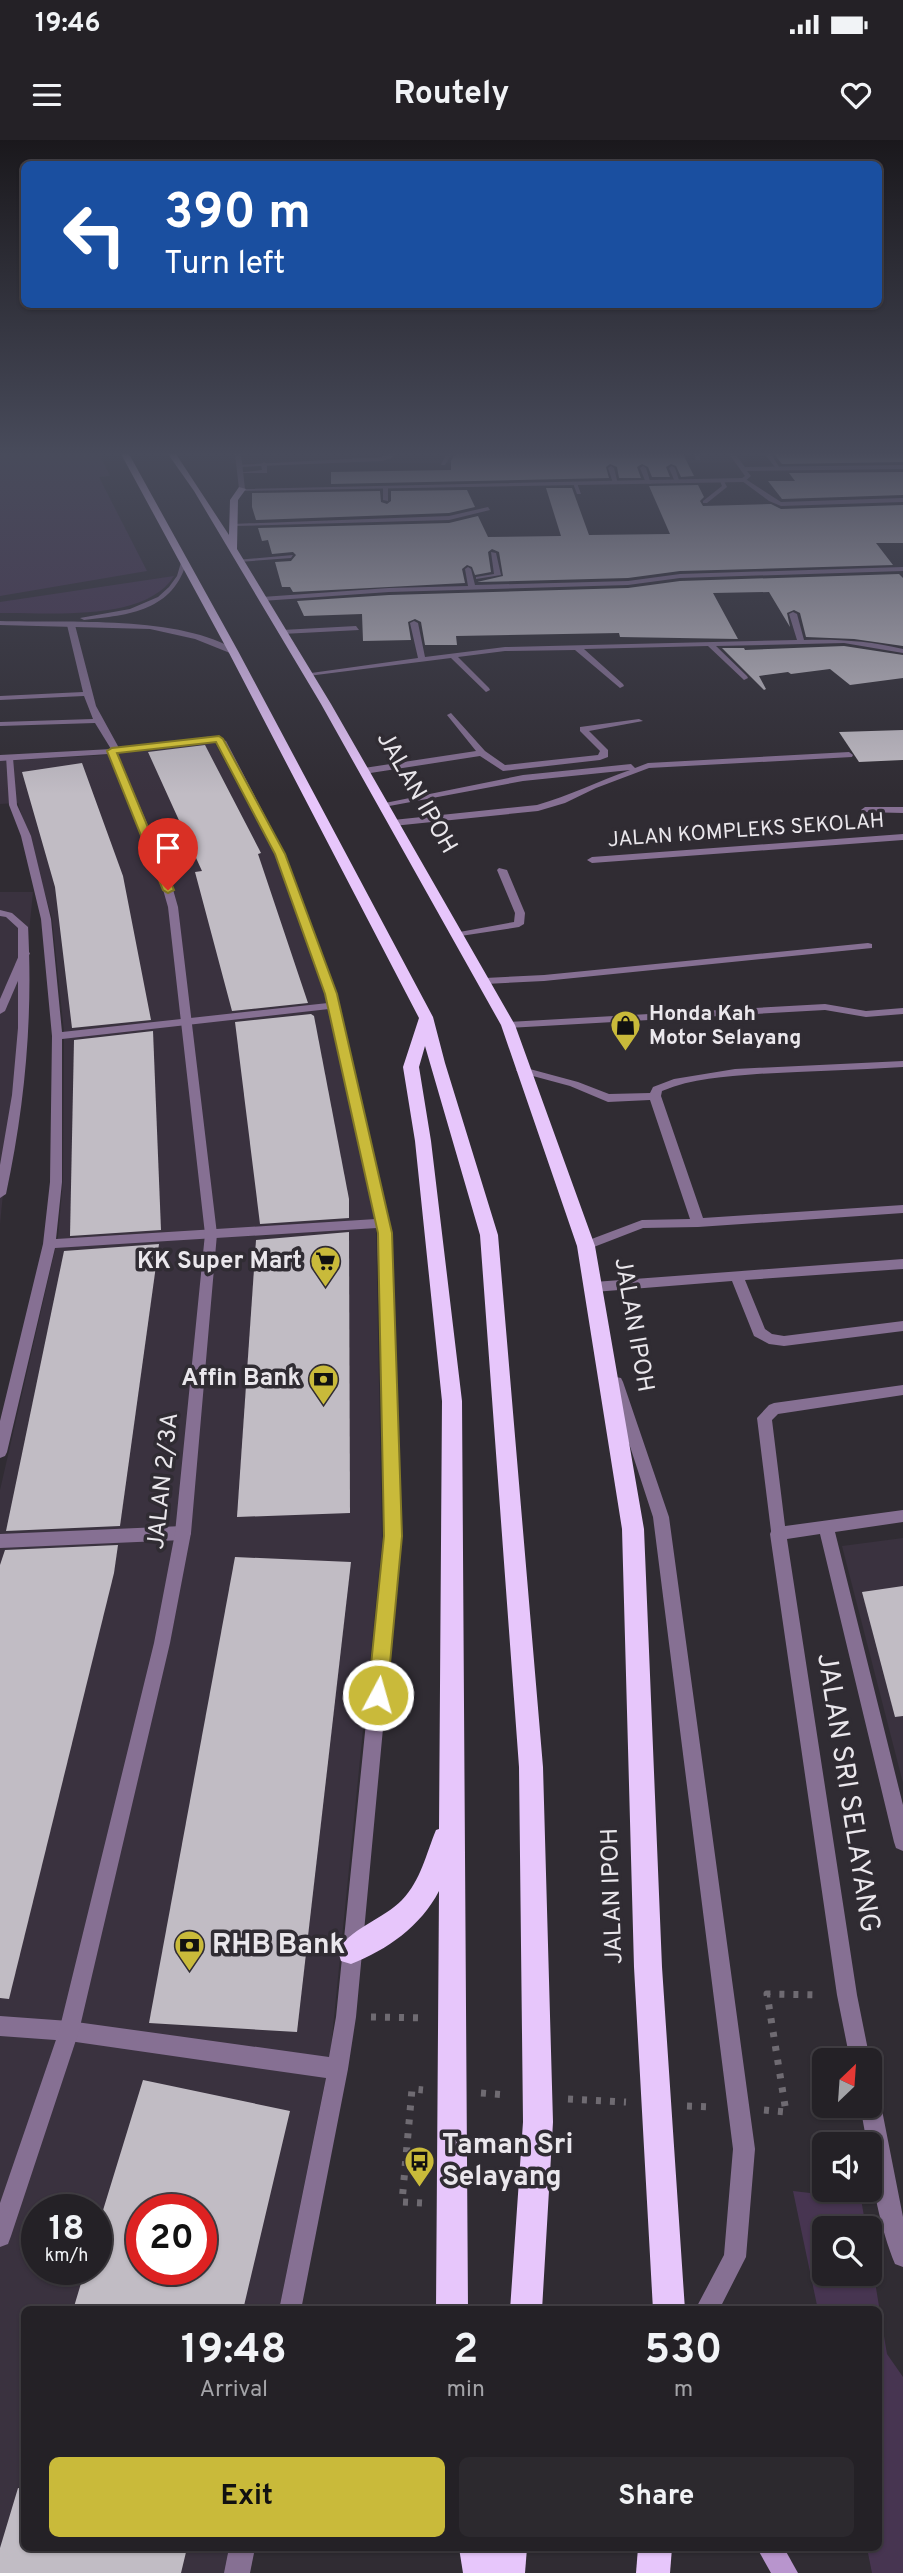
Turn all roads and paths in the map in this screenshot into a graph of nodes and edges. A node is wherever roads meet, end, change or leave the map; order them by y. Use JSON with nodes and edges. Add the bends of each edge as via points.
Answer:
{"nodes":[{"id":1,"x":182,"y":568,"type":"edge"},
{"id":2,"x":188,"y":568,"type":"edge"},
{"id":3,"x":243,"y":568,"type":"edge"},
{"id":4,"x":496,"y":568,"type":"edge"},
{"id":5,"x":468,"y":569,"type":"dead end"},
{"id":6,"x":903,"y":569,"type":"edge"},
{"id":7,"x":470,"y":579,"type":"junction"},
{"id":8,"x":472,"y":588,"type":"junction"},
{"id":9,"x":262,"y":599,"type":"junction"},
{"id":10,"x":793,"y":614,"type":"dead end"},
{"id":11,"x":0,"y":623,"type":"edge"},
{"id":12,"x":37,"y":623,"type":"junction"},
{"id":13,"x":414,"y":623,"type":"dead end"},
{"id":14,"x":71,"y":625,"type":"junction"},
{"id":15,"x":356,"y":628,"type":"dead end"},
{"id":16,"x":282,"y":632,"type":"junction"},
{"id":17,"x":802,"y":642,"type":"junction"},
{"id":18,"x":710,"y":645,"type":"junction"},
{"id":19,"x":578,"y":648,"type":"junction"},
{"id":20,"x":233,"y":651,"type":"junction"},
{"id":21,"x":903,"y":651,"type":"edge"},
{"id":22,"x":452,"y":656,"type":"junction"},
{"id":23,"x":422,"y":659,"type":"junction"},
{"id":24,"x":308,"y":674,"type":"junction"},
{"id":25,"x":744,"y":678,"type":"dead end"},
{"id":26,"x":620,"y":686,"type":"dead end"},
{"id":27,"x":486,"y":690,"type":"dead end"},
{"id":28,"x":86,"y":694,"type":"junction"},
{"id":29,"x":0,"y":698,"type":"edge"},
{"id":30,"x":452,"y":715,"type":"dead end"},
{"id":31,"x":639,"y":721,"type":"dead end"},
{"id":32,"x":97,"y":722,"type":"junction"},
{"id":33,"x":0,"y":724,"type":"edge"},
{"id":34,"x":114,"y":751,"type":"junction"},
{"id":35,"x":482,"y":753,"type":"junction"},
{"id":36,"x":849,"y":755,"type":"dead end"},
{"id":37,"x":4,"y":758,"type":"edge"},
{"id":38,"x":648,"y":766,"type":"junction"},
{"id":39,"x":364,"y":771,"type":"junction"},
{"id":40,"x":384,"y":804,"type":"junction"},
{"id":41,"x":13,"y":805,"type":"junction"},
{"id":42,"x":0,"y":806,"type":"edge"},
{"id":43,"x":865,"y":810,"type":"dead end"},
{"id":44,"x":903,"y":810,"type":"edge"},
{"id":45,"x":393,"y":823,"type":"junction"},
{"id":46,"x":903,"y":837,"type":"edge"},
{"id":47,"x":592,"y":860,"type":"dead end"},
{"id":48,"x":502,"y":870,"type":"dead end"},
{"id":49,"x":0,"y":913,"type":"edge"},
{"id":50,"x":458,"y":934,"type":"junction"},
{"id":51,"x":869,"y":946,"type":"dead end"},
{"id":52,"x":25,"y":953,"type":"junction"},
{"id":53,"x":485,"y":981,"type":"junction"},
{"id":54,"x":334,"y":1004,"type":"junction"},
{"id":55,"x":0,"y":1011,"type":"edge"},
{"id":56,"x":903,"y":1011,"type":"edge"},
{"id":57,"x":426,"y":1017,"type":"junction"},
{"id":58,"x":187,"y":1020,"type":"junction"},
{"id":59,"x":508,"y":1025,"type":"junction"},
{"id":60,"x":57,"y":1036,"type":"junction"},
{"id":61,"x":903,"y":1064,"type":"edge"},
{"id":62,"x":522,"y":1070,"type":"junction"},
{"id":63,"x":655,"y":1096,"type":"junction"},
{"id":64,"x":0,"y":1194,"type":"edge"},
{"id":65,"x":903,"y":1209,"type":"edge"},
{"id":66,"x":383,"y":1223,"type":"junction"},
{"id":67,"x":698,"y":1223,"type":"junction"},
{"id":68,"x":211,"y":1234,"type":"junction"},
{"id":69,"x":49,"y":1244,"type":"junction"},
{"id":70,"x":586,"y":1246,"type":"junction"},
{"id":71,"x":903,"y":1264,"type":"edge"},
{"id":72,"x":736,"y":1275,"type":"junction"},
{"id":73,"x":594,"y":1287,"type":"junction"},
{"id":74,"x":903,"y":1326,"type":"edge"},
{"id":75,"x":604,"y":1345,"type":"junction"},
{"id":76,"x":903,"y":1390,"type":"edge"},
{"id":77,"x":0,"y":1452,"type":"edge"},
{"id":78,"x":903,"y":1516,"type":"edge"},
{"id":79,"x":826,"y":1527,"type":"junction"},
{"id":80,"x":183,"y":1533,"type":"junction"},
{"id":81,"x":778,"y":1534,"type":"junction"},
{"id":82,"x":0,"y":1541,"type":"edge"},
{"id":83,"x":452,"y":1816,"type":"junction"},
{"id":84,"x":903,"y":1842,"type":"edge"},
{"id":85,"x":351,"y":1951,"type":"junction"},
{"id":86,"x":847,"y":1995,"type":"junction"},
{"id":87,"x":346,"y":2017,"type":"junction"},
{"id":88,"x":433,"y":2018,"type":"dead end"},
{"id":89,"x":0,"y":2026,"type":"edge"},
{"id":90,"x":69,"y":2031,"type":"junction"},
{"id":91,"x":858,"y":2048,"type":"edge"},
{"id":92,"x":338,"y":2069,"type":"junction"},
{"id":93,"x":467,"y":2092,"type":"dead end"},
{"id":94,"x":522,"y":2096,"type":"dead end"},
{"id":95,"x":431,"y":2097,"type":"dead end"},
{"id":96,"x":564,"y":2098,"type":"dead end"},
{"id":97,"x":633,"y":2102,"type":"dead end"},
{"id":98,"x":675,"y":2105,"type":"dead end"},
{"id":99,"x":716,"y":2107,"type":"dead end"},
{"id":100,"x":758,"y":2110,"type":"dead end"},
{"id":101,"x":873,"y":2118,"type":"edge"},
{"id":102,"x":428,"y":2203,"type":"dead end"},
{"id":103,"x":0,"y":2236,"type":"edge"},
{"id":104,"x":903,"y":2256,"type":"edge"},
{"id":105,"x":291,"y":2306,"type":"edge"},
{"id":106,"x":452,"y":2306,"type":"edge"},
{"id":107,"x":526,"y":2306,"type":"edge"},
{"id":108,"x":669,"y":2306,"type":"edge"},
{"id":109,"x":708,"y":2306,"type":"edge"},
{"id":110,"x":241,"y":2551,"type":"edge"},
{"id":111,"x":477,"y":2551,"type":"edge"},
{"id":112,"x":510,"y":2551,"type":"edge"},
{"id":113,"x":655,"y":2551,"type":"edge"},
{"id":114,"x":772,"y":2551,"type":"edge"},
{"id":115,"x":237,"y":2573,"type":"edge"},
{"id":116,"x":481,"y":2573,"type":"edge"},
{"id":117,"x":508,"y":2573,"type":"edge"},
{"id":118,"x":653,"y":2573,"type":"edge"},
{"id":119,"x":785,"y":2573,"type":"edge"}],
"edges":[{"from":1,"to":12,"type":"street","via":[[175,587],[151,604]]},
{"from":2,"to":20,"type":"highway"},
{"from":3,"to":9,"type":"highway","name":"JALAN IPOH"},
{"from":4,"to":7,"type":"street","via":[[498,575]]},
{"from":5,"to":7,"type":"street"},
{"from":6,"to":8,"type":"street"},
{"from":7,"to":8,"type":"street"},
{"from":8,"to":9,"type":"street"},
{"from":9,"to":16,"type":"highway","name":"JALAN IPOH"},
{"from":10,"to":17,"type":"street"},
{"from":11,"to":12,"type":"street"},
{"from":12,"to":14,"type":"street"},
{"from":13,"to":23,"type":"street"},
{"from":14,"to":20,"type":"street","via":[[162,629]]},
{"from":14,"to":28,"type":"street","name":"JALAN 2/3A"},
{"from":15,"to":16,"type":"street"},
{"from":16,"to":24,"type":"highway","name":"JALAN IPOH"},
{"from":17,"to":18,"type":"street"},
{"from":17,"to":21,"type":"street","via":[[844,641]]},
{"from":18,"to":19,"type":"street"},
{"from":18,"to":25,"type":"street"},
{"from":19,"to":22,"type":"street","via":[[505,649]]},
{"from":19,"to":26,"type":"street"},
{"from":20,"to":57,"type":"highway"},
{"from":22,"to":23,"type":"street"},
{"from":22,"to":27,"type":"street"},
{"from":23,"to":24,"type":"street"},
{"from":24,"to":39,"type":"highway","name":"JALAN IPOH"},
{"from":28,"to":29,"type":"street"},
{"from":28,"to":32,"type":"street","name":"JALAN 2/3A"},
{"from":30,"to":35,"type":"street"},
{"from":31,"to":35,"type":"street","via":[[583,729],[604,750],[600,757],[503,768]]},
{"from":32,"to":33,"type":"street"},
{"from":32,"to":34,"type":"street","name":"JALAN 2/3A"},
{"from":34,"to":37,"type":"street"},
{"from":34,"to":54,"type":"street","via":[[214,738],[222,741],[280,854]]},
{"from":34,"to":58,"type":"street","name":"JALAN 2/3A","via":[[173,907]]},
{"from":35,"to":39,"type":"street"},
{"from":36,"to":38,"type":"street"},
{"from":37,"to":41,"type":"street"},
{"from":38,"to":40,"type":"street","via":[[523,778]]},
{"from":38,"to":45,"type":"street","via":[[538,808]]},
{"from":39,"to":40,"type":"highway","name":"JALAN IPOH"},
{"from":40,"to":45,"type":"highway","name":"JALAN IPOH"},
{"from":41,"to":42,"type":"street"},
{"from":41,"to":60,"type":"street","via":[[26,836],[46,919]]},
{"from":43,"to":44,"type":"street"},
{"from":45,"to":50,"type":"highway","name":"JALAN IPOH"},
{"from":46,"to":47,"type":"street","name":"JALAN KOMPLEKS SEKOLAH"},
{"from":48,"to":50,"type":"street","via":[[520,913],[519,924]]},
{"from":49,"to":52,"type":"street","via":[[23,928]]},
{"from":50,"to":53,"type":"highway","name":"JALAN IPOH"},
{"from":51,"to":53,"type":"street"},
{"from":52,"to":55,"type":"street"},
{"from":52,"to":64,"type":"street","via":[[25,1037]]},
{"from":53,"to":59,"type":"highway","name":"JALAN IPOH"},
{"from":54,"to":58,"type":"street"},
{"from":54,"to":66,"type":"street"},
{"from":56,"to":59,"type":"street","via":[[866,1014],[825,1007]]},
{"from":57,"to":83,"type":"highway","via":[[411,1067],[452,1401]]},
{"from":57,"to":107,"type":"highway","via":[[489,1235],[531,1767],[538,2122]]},
{"from":58,"to":60,"type":"street"},
{"from":58,"to":68,"type":"street","name":"JALAN 2/3A"},
{"from":59,"to":62,"type":"highway","name":"JALAN IPOH"},
{"from":60,"to":69,"type":"street","via":[[56,1182]]},
{"from":61,"to":63,"type":"street","via":[[673,1080],[657,1088]]},
{"from":62,"to":63,"type":"street","via":[[608,1098]]},
{"from":62,"to":70,"type":"highway","name":"JALAN IPOH"},
{"from":63,"to":67,"type":"street"},
{"from":65,"to":67,"type":"street"},
{"from":66,"to":68,"type":"street"},
{"from":66,"to":85,"type":"street","via":[[393,1536]]},
{"from":67,"to":70,"type":"street","via":[[642,1224]]},
{"from":68,"to":69,"type":"street"},
{"from":68,"to":80,"type":"street","name":"JALAN 2/3A"},
{"from":69,"to":77,"type":"street"},
{"from":70,"to":73,"type":"highway","name":"JALAN IPOH"},
{"from":71,"to":72,"type":"street"},
{"from":72,"to":73,"type":"street"},
{"from":72,"to":74,"type":"street","via":[[759,1332],[769,1339]]},
{"from":73,"to":75,"type":"highway","name":"JALAN IPOH"},
{"from":75,"to":108,"type":"highway","name":"JALAN IPOH","via":[[633,1529],[648,1967]]},
{"from":75,"to":109,"type":"street","via":[[661,1517],[744,2149],[734,2257]]},
{"from":76,"to":81,"type":"street","name":"JALAN SRI SELAYANG","via":[[774,1409],[764,1418]]},
{"from":78,"to":79,"type":"street"},
{"from":79,"to":81,"type":"street"},
{"from":79,"to":84,"type":"street","name":"JALAN SRI SELAYANG"},
{"from":80,"to":82,"type":"street"},
{"from":80,"to":90,"type":"street","name":"JALAN 2/3A","via":[[162,1643]]},
{"from":81,"to":86,"type":"street","name":"JALAN SRI SELAYANG"},
{"from":83,"to":85,"type":"highway","via":[[423,1897],[401,1922]]},
{"from":83,"to":106,"type":"highway"},
{"from":85,"to":87,"type":"street"},
{"from":86,"to":91,"type":"street","name":"JALAN SRI SELAYANG"},
{"from":86,"to":100,"type":"path","via":[[767,1994],[786,2112]]},
{"from":87,"to":88,"type":"path"},
{"from":87,"to":92,"type":"street"},
{"from":89,"to":90,"type":"street"},
{"from":90,"to":92,"type":"street"},
{"from":90,"to":103,"type":"street","name":"JALAN 2/3A"},
{"from":92,"to":105,"type":"street"},
{"from":93,"to":94,"type":"path"},
{"from":95,"to":102,"type":"path","via":[[428,2087],[412,2089],[402,2202]]},
{"from":96,"to":97,"type":"path"},
{"from":98,"to":99,"type":"path"},
{"from":101,"to":104,"type":"street"},
{"from":110,"to":115,"type":"street"},
{"from":111,"to":116,"type":"highway"},
{"from":112,"to":117,"type":"highway"},
{"from":113,"to":118,"type":"highway"},
{"from":114,"to":119,"type":"main road"}]}
